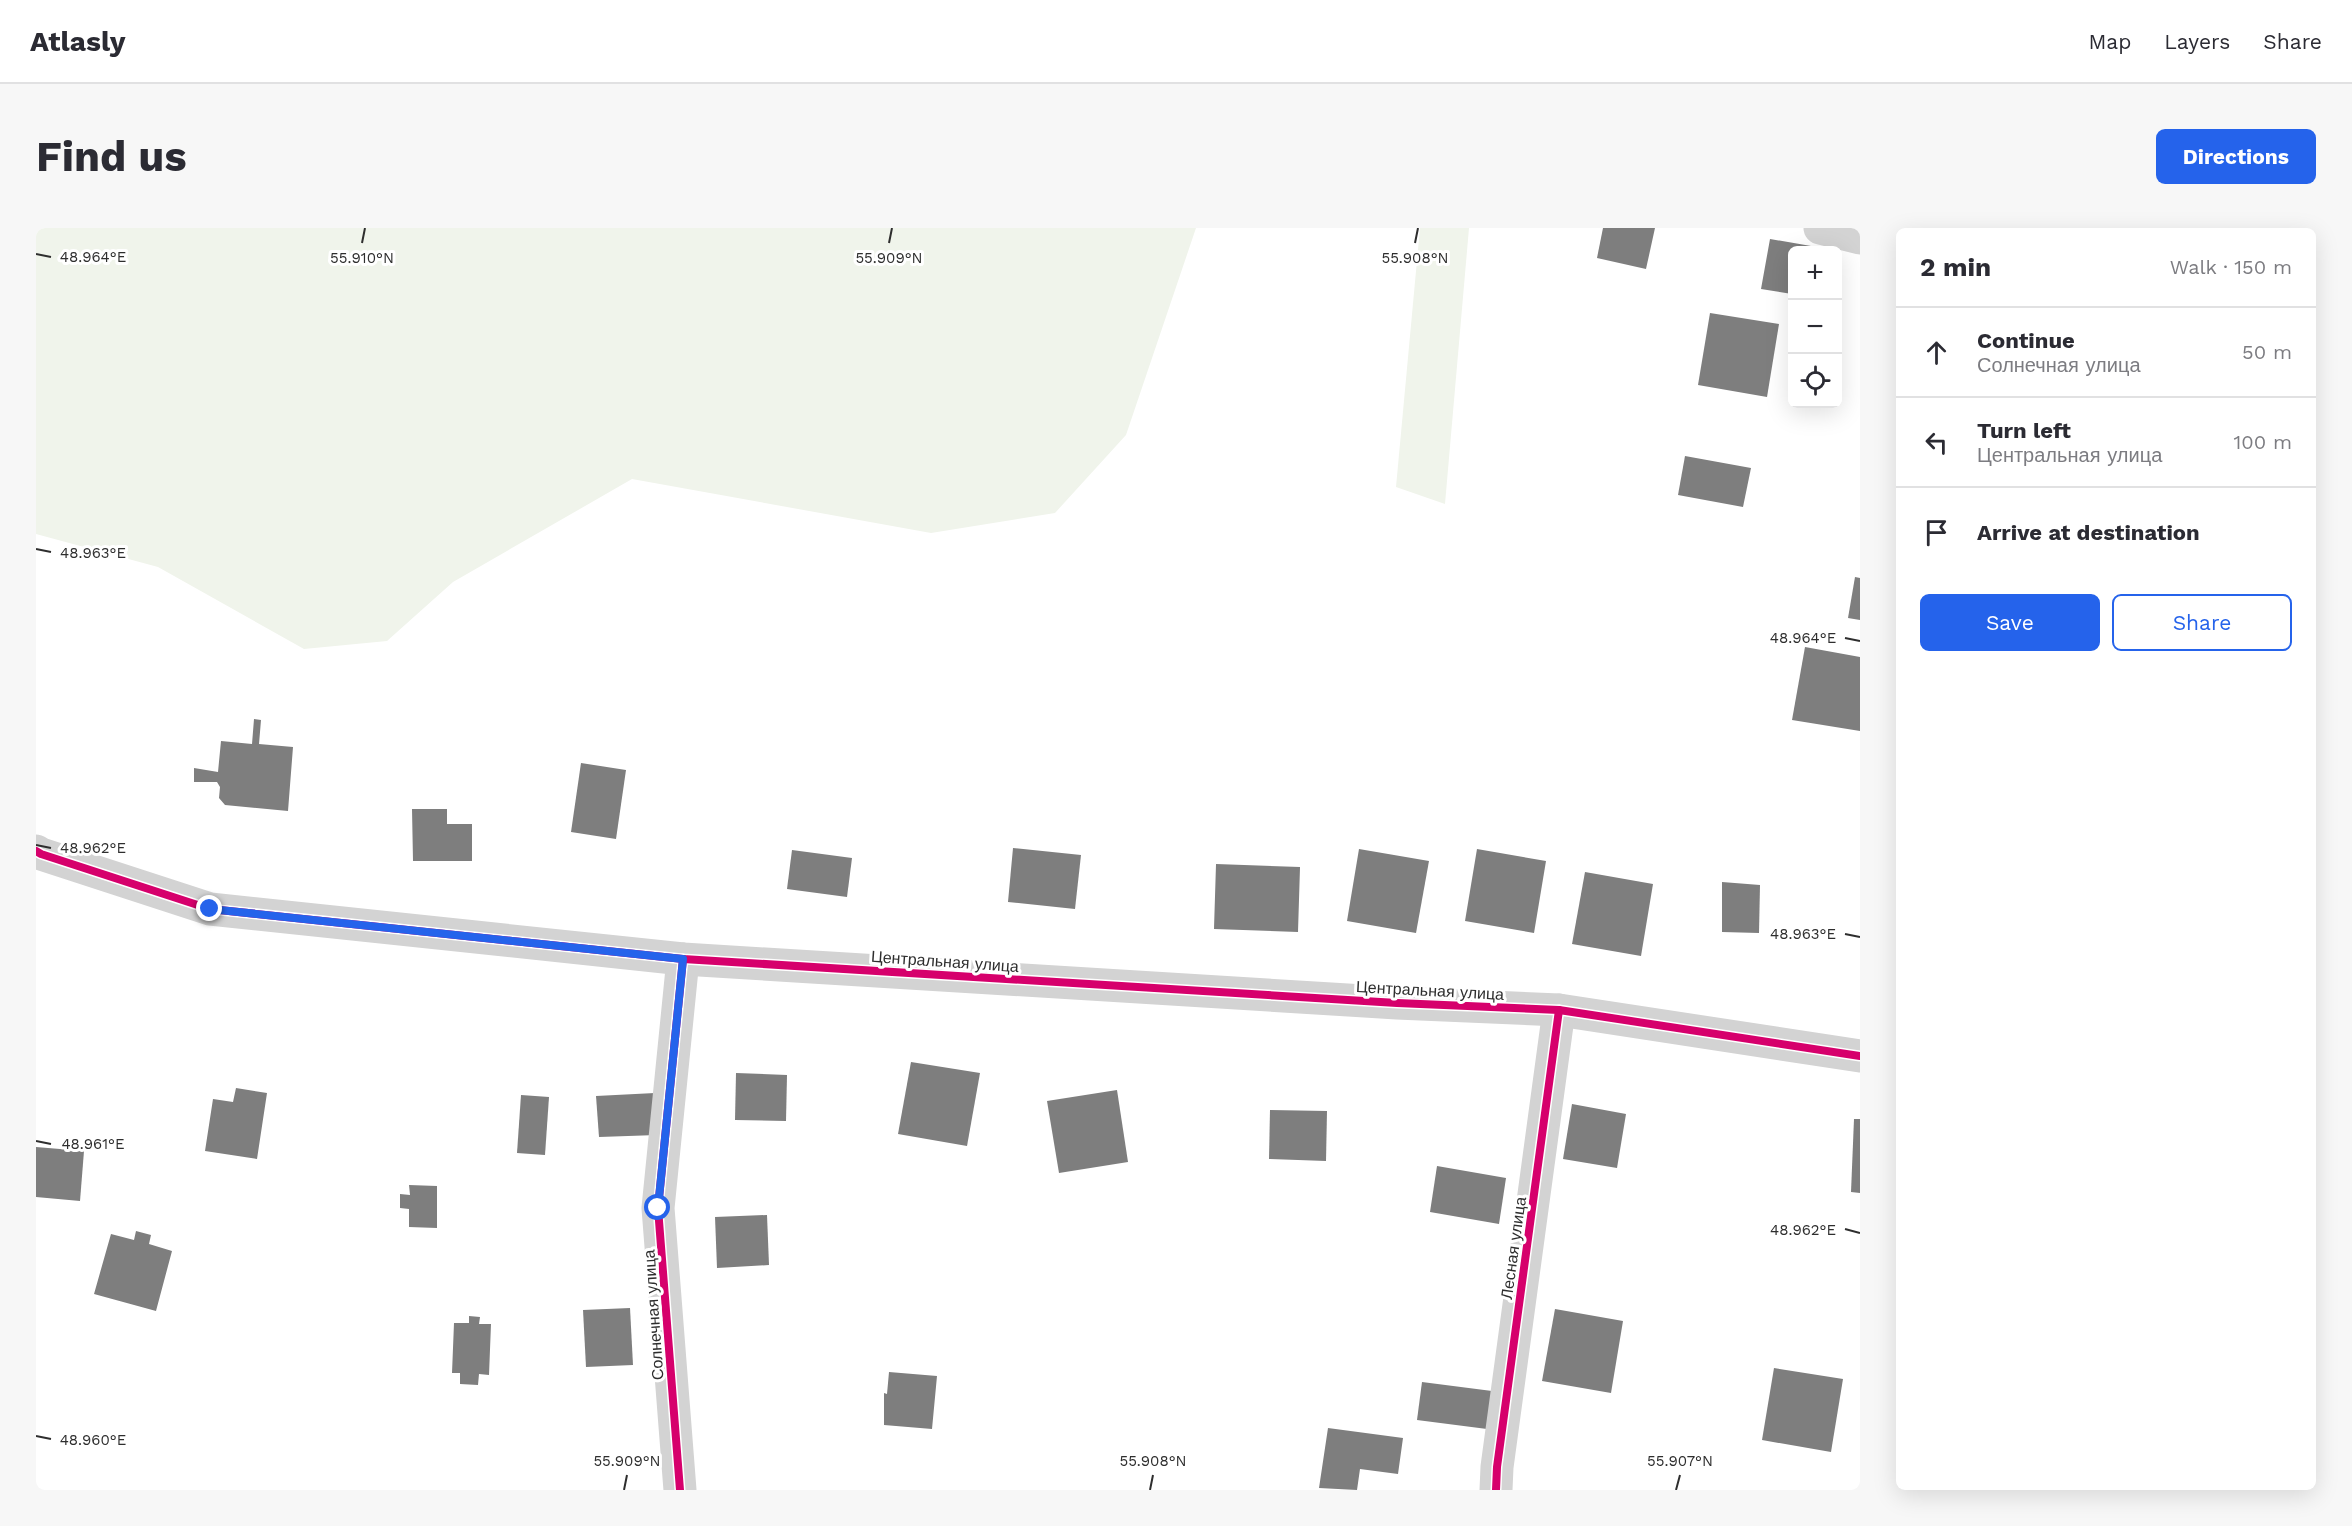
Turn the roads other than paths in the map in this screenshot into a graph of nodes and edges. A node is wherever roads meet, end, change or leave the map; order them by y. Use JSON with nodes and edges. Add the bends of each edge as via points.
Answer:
{"nodes":[{"id":1,"x":1820,"y":228,"type":"edge"},
{"id":2,"x":1860,"y":238,"type":"edge"},
{"id":3,"x":36,"y":851,"type":"edge"},
{"id":4,"x":683,"y":959,"type":"junction"},
{"id":5,"x":1559,"y":1010,"type":"junction"},
{"id":6,"x":1860,"y":1056,"type":"edge"},
{"id":7,"x":680,"y":1490,"type":"edge"},
{"id":8,"x":1496,"y":1490,"type":"edge"}],
"edges":[{"from":1,"to":2,"type":"street"},
{"from":3,"to":4,"type":"street","name":"Центральная улица","via":[[210,909]]},
{"from":4,"to":5,"type":"street","name":"Центральная улица"},
{"from":4,"to":7,"type":"street","name":"Солнечная улица","via":[[658,1208]]},
{"from":5,"to":6,"type":"street","name":"Центральная улица"},
{"from":5,"to":8,"type":"street","name":"Лесная улица"}]}
